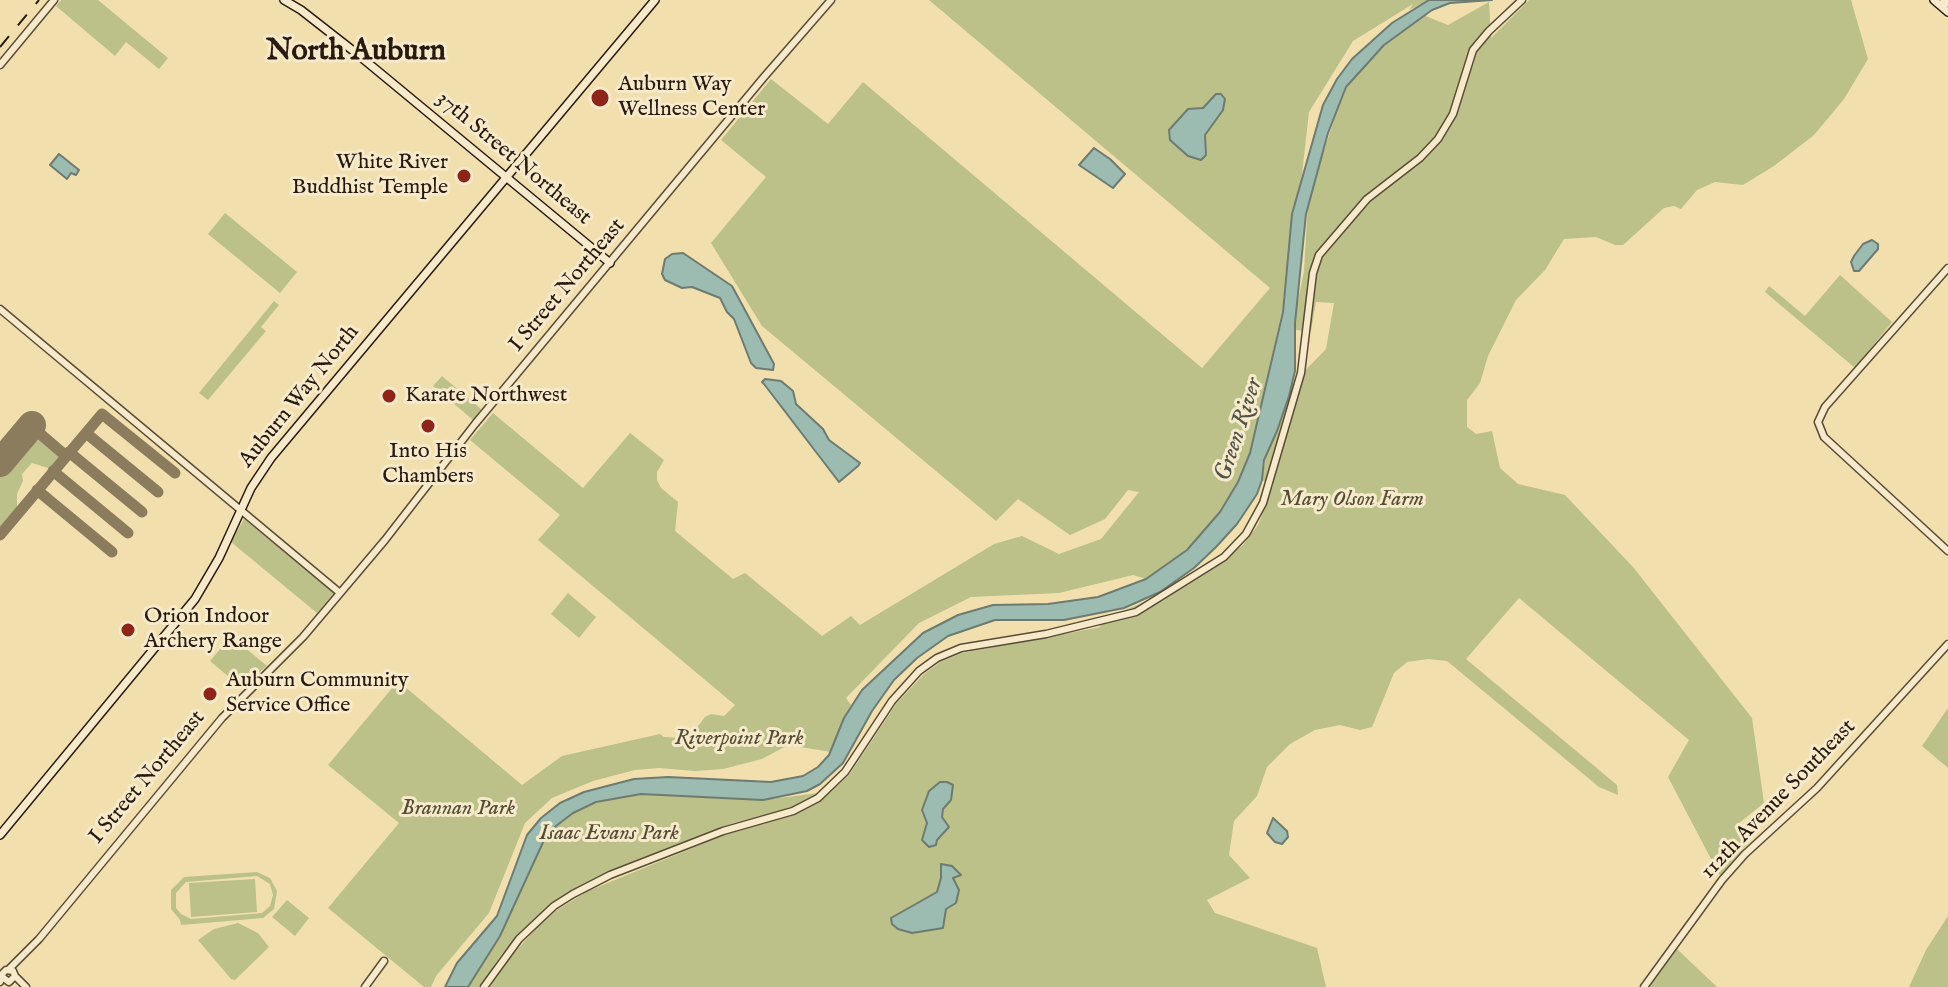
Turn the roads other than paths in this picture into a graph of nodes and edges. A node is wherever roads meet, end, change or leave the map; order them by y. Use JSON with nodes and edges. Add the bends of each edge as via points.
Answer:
{"nodes":[{"id":1,"x":54,"y":0,"type":"edge"},
{"id":2,"x":284,"y":0,"type":"edge"},
{"id":3,"x":655,"y":0,"type":"edge"},
{"id":4,"x":831,"y":0,"type":"edge"},
{"id":5,"x":1522,"y":0,"type":"edge"},
{"id":6,"x":1934,"y":0,"type":"edge"},
{"id":7,"x":1948,"y":11,"type":"edge"},
{"id":8,"x":0,"y":65,"type":"edge"},
{"id":9,"x":506,"y":176,"type":"junction"},
{"id":10,"x":610,"y":263,"type":"junction"},
{"id":11,"x":1948,"y":268,"type":"edge"},
{"id":12,"x":0,"y":309,"type":"edge"},
{"id":13,"x":241,"y":510,"type":"junction"},
{"id":14,"x":1948,"y":551,"type":"edge"},
{"id":15,"x":340,"y":593,"type":"junction"},
{"id":16,"x":1948,"y":644,"type":"edge"},
{"id":17,"x":0,"y":835,"type":"edge"},
{"id":18,"x":384,"y":961,"type":"dead end"},
{"id":19,"x":6,"y":976,"type":"edge"},
{"id":20,"x":23,"y":987,"type":"edge"},
{"id":21,"x":365,"y":987,"type":"edge"},
{"id":22,"x":484,"y":987,"type":"edge"},
{"id":23,"x":1644,"y":987,"type":"edge"}],
"edges":[{"from":1,"to":8,"type":"street"},
{"from":2,"to":9,"type":"main road","name":"37th Street Northeast"},
{"from":3,"to":9,"type":"main road","name":"Auburn Way North"},
{"from":4,"to":10,"type":"street","name":"I Street Northeast"},
{"from":5,"to":22,"type":"street","via":[[1473,50],[1456,108],[1438,139],[1367,199],[1316,259],[1301,373],[1263,503],[1254,523],[1224,557],[1136,612],[961,648],[937,658],[892,701],[845,772],[818,798],[622,870],[573,894],[534,923]]},
{"from":6,"to":7,"type":"main road"},
{"from":9,"to":10,"type":"main road","name":"37th Street Northeast"},
{"from":9,"to":13,"type":"main road","name":"Auburn Way North","via":[[282,443]]},
{"from":10,"to":15,"type":"street","name":"I Street Northeast"},
{"from":11,"to":14,"type":"street","via":[[1819,416],[1824,437]]},
{"from":12,"to":13,"type":"street"},
{"from":13,"to":15,"type":"street"},
{"from":13,"to":17,"type":"main road","name":"Auburn Way North","via":[[181,618]]},
{"from":15,"to":19,"type":"street","name":"I Street Northeast","via":[[222,718]]},
{"from":16,"to":23,"type":"street","name":"112th Avenue Southeast","via":[[1817,788],[1745,854]]},
{"from":18,"to":21,"type":"street"},
{"from":19,"to":20,"type":"street"}]}
